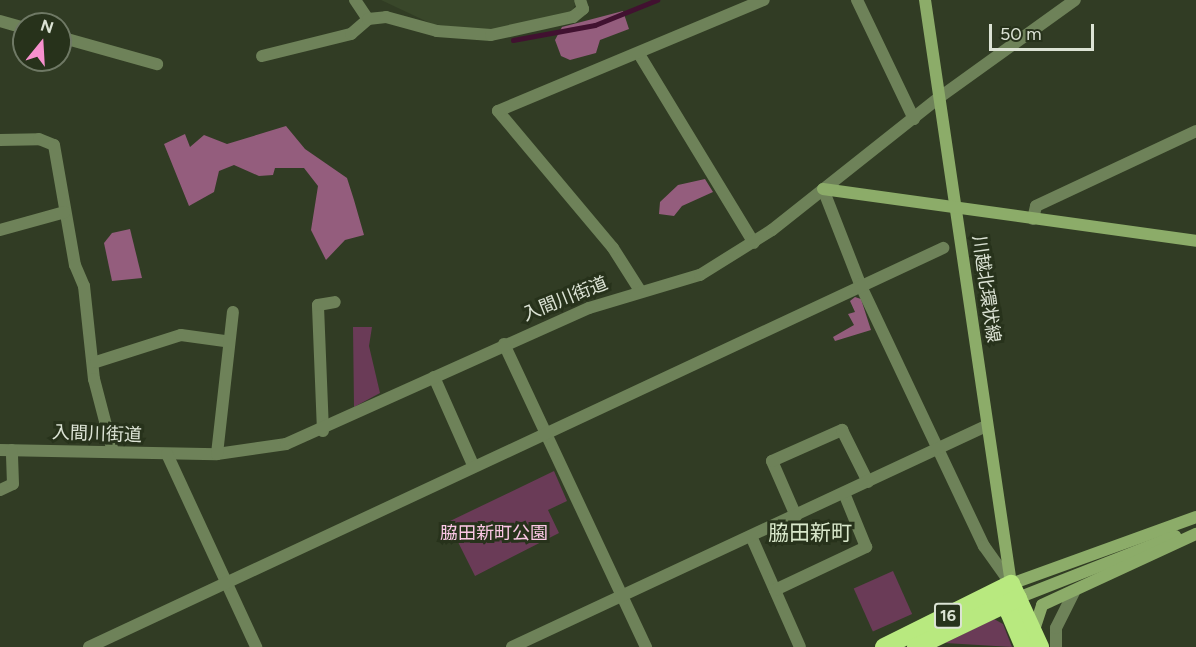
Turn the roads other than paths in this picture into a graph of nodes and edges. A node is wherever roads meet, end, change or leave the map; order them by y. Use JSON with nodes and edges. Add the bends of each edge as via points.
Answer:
{"nodes":[{"id":1,"x":355,"y":0,"type":"edge"},
{"id":2,"x":580,"y":0,"type":"edge"},
{"id":3,"x":764,"y":0,"type":"edge"},
{"id":4,"x":857,"y":0,"type":"edge"},
{"id":5,"x":925,"y":0,"type":"edge"},
{"id":6,"x":1075,"y":0,"type":"edge"},
{"id":7,"x":368,"y":19,"type":"junction"},
{"id":8,"x":72,"y":40,"type":"edge"},
{"id":9,"x":639,"y":54,"type":"junction"},
{"id":10,"x":262,"y":56,"type":"dead end"},
{"id":11,"x":157,"y":64,"type":"dead end"},
{"id":12,"x":940,"y":97,"type":"junction"},
{"id":13,"x":914,"y":118,"type":"junction"},
{"id":14,"x":1196,"y":131,"type":"edge"},
{"id":15,"x":0,"y":140,"type":"edge"},
{"id":16,"x":823,"y":189,"type":"junction"},
{"id":17,"x":956,"y":208,"type":"junction"},
{"id":18,"x":65,"y":212,"type":"junction"},
{"id":19,"x":1034,"y":219,"type":"junction"},
{"id":20,"x":0,"y":230,"type":"edge"},
{"id":21,"x":1196,"y":241,"type":"edge"},
{"id":22,"x":754,"y":243,"type":"junction"},
{"id":23,"x":943,"y":248,"type":"dead end"},
{"id":24,"x":860,"y":284,"type":"junction"},
{"id":25,"x":639,"y":289,"type":"junction"},
{"id":26,"x":335,"y":302,"type":"dead end"},
{"id":27,"x":232,"y":312,"type":"dead end"},
{"id":28,"x":225,"y":340,"type":"junction"},
{"id":29,"x":504,"y":344,"type":"junction"},
{"id":30,"x":96,"y":362,"type":"junction"},
{"id":31,"x":434,"y":377,"type":"junction"},
{"id":32,"x":986,"y":426,"type":"junction"},
{"id":33,"x":322,"y":431,"type":"junction"},
{"id":34,"x":547,"y":432,"type":"junction"},
{"id":35,"x":938,"y":449,"type":"junction"},
{"id":36,"x":6,"y":450,"type":"edge"},
{"id":37,"x":113,"y":452,"type":"junction"},
{"id":38,"x":167,"y":454,"type":"junction"},
{"id":39,"x":217,"y":454,"type":"junction"},
{"id":40,"x":473,"y":465,"type":"junction"},
{"id":41,"x":868,"y":482,"type":"junction"},
{"id":42,"x":0,"y":490,"type":"edge"},
{"id":43,"x":844,"y":494,"type":"junction"},
{"id":44,"x":796,"y":516,"type":"junction"},
{"id":45,"x":1196,"y":517,"type":"edge"},
{"id":46,"x":1196,"y":529,"type":"edge"},
{"id":47,"x":1196,"y":534,"type":"edge"},
{"id":48,"x":751,"y":536,"type":"junction"},
{"id":49,"x":226,"y":584,"type":"junction"},
{"id":50,"x":775,"y":590,"type":"junction"},
{"id":51,"x":1074,"y":592,"type":"junction"},
{"id":52,"x":1012,"y":595,"type":"junction"},
{"id":53,"x":621,"y":596,"type":"junction"},
{"id":54,"x":1032,"y":643,"type":"edge"},
{"id":55,"x":89,"y":647,"type":"edge"},
{"id":56,"x":256,"y":647,"type":"edge"},
{"id":57,"x":512,"y":647,"type":"edge"},
{"id":58,"x":646,"y":647,"type":"edge"},
{"id":59,"x":800,"y":647,"type":"edge"},
{"id":60,"x":884,"y":647,"type":"edge"},
{"id":61,"x":916,"y":647,"type":"edge"},
{"id":62,"x":1056,"y":647,"type":"edge"}],
"edges":[{"from":1,"to":7,"type":"street"},
{"from":2,"to":7,"type":"street","via":[[583,9],[573,17],[491,35],[437,31],[391,16]]},
{"from":3,"to":9,"type":"street"},
{"from":4,"to":13,"type":"street"},
{"from":5,"to":12,"type":"street","name":"川越北環状線"},
{"from":6,"to":12,"type":"street","name":"入間川街道"},
{"from":7,"to":10,"type":"street","via":[[351,34]]},
{"from":8,"to":11,"type":"street"},
{"from":9,"to":22,"type":"street"},
{"from":9,"to":25,"type":"street","via":[[498,111],[606,239]]},
{"from":12,"to":13,"type":"street","name":"入間川街道"},
{"from":12,"to":17,"type":"street","name":"川越北環状線"},
{"from":13,"to":16,"type":"street","name":"入間川街道"},
{"from":14,"to":19,"type":"street","via":[[1036,206]]},
{"from":15,"to":18,"type":"street","via":[[39,139],[54,145]]},
{"from":16,"to":17,"type":"street"},
{"from":16,"to":22,"type":"street","name":"入間川街道"},
{"from":16,"to":24,"type":"street"},
{"from":17,"to":19,"type":"street"},
{"from":17,"to":32,"type":"street","name":"川越北環状線"},
{"from":18,"to":20,"type":"street"},
{"from":18,"to":30,"type":"street"},
{"from":19,"to":21,"type":"street"},
{"from":22,"to":25,"type":"street","name":"入間川街道","via":[[700,275]]},
{"from":23,"to":24,"type":"street"},
{"from":24,"to":34,"type":"street"},
{"from":24,"to":35,"type":"street"},
{"from":25,"to":29,"type":"street","name":"入間川街道"},
{"from":26,"to":33,"type":"street","via":[[318,305]]},
{"from":27,"to":28,"type":"street"},
{"from":28,"to":30,"type":"street","via":[[182,335]]},
{"from":28,"to":39,"type":"street"},
{"from":29,"to":31,"type":"street","name":"入間川街道"},
{"from":29,"to":34,"type":"street"},
{"from":30,"to":37,"type":"street","via":[[94,379]]},
{"from":31,"to":33,"type":"street","name":"入間川街道"},
{"from":31,"to":40,"type":"street"},
{"from":32,"to":35,"type":"street"},
{"from":32,"to":52,"type":"street","name":"川越北環状線"},
{"from":33,"to":39,"type":"street","name":"入間川街道","via":[[267,448]]},
{"from":34,"to":40,"type":"street"},
{"from":34,"to":53,"type":"street"},
{"from":35,"to":41,"type":"street"},
{"from":35,"to":52,"type":"street"},
{"from":36,"to":37,"type":"street","name":"入間川街道"},
{"from":36,"to":42,"type":"street","via":[[13,484]]},
{"from":37,"to":38,"type":"street","name":"入間川街道"},
{"from":38,"to":39,"type":"street","name":"入間川街道"},
{"from":38,"to":49,"type":"street"},
{"from":40,"to":49,"type":"street"},
{"from":41,"to":43,"type":"street"},
{"from":41,"to":44,"type":"street","via":[[842,429],[782,457],[771,463]]},
{"from":43,"to":44,"type":"street"},
{"from":43,"to":50,"type":"street","via":[[866,547]]},
{"from":44,"to":48,"type":"street"},
{"from":45,"to":52,"type":"street"},
{"from":46,"to":52,"type":"street"},
{"from":47,"to":51,"type":"street"},
{"from":48,"to":50,"type":"street"},
{"from":48,"to":53,"type":"street"},
{"from":49,"to":55,"type":"street"},
{"from":49,"to":56,"type":"street"},
{"from":50,"to":59,"type":"street"},
{"from":51,"to":54,"type":"street","via":[[1037,610]]},
{"from":51,"to":62,"type":"street","via":[[1056,628]]},
{"from":52,"to":54,"type":"highway"},
{"from":52,"to":60,"type":"highway","number":"16"},
{"from":52,"to":61,"type":"highway","number":"16"},
{"from":53,"to":57,"type":"street"},
{"from":53,"to":58,"type":"street"}]}
